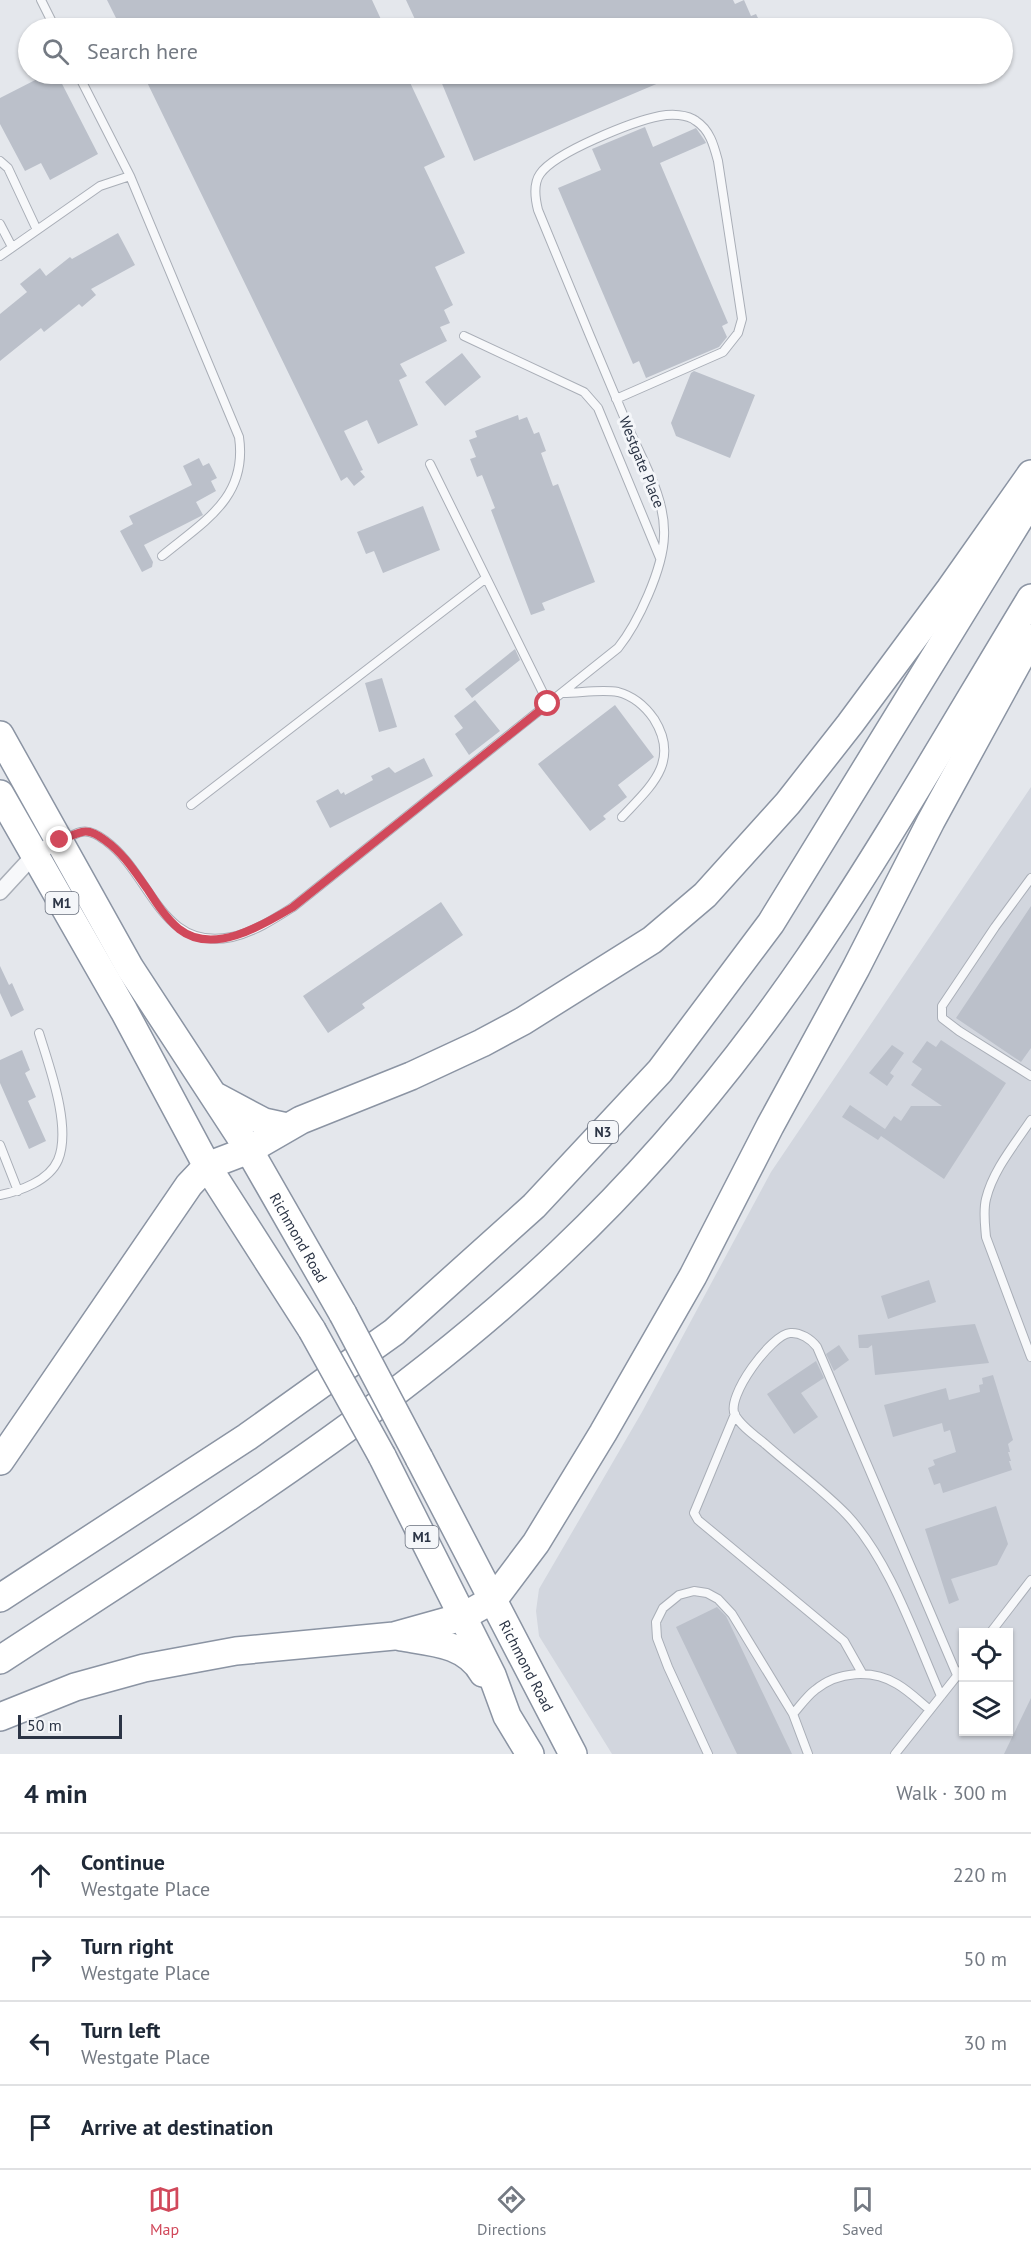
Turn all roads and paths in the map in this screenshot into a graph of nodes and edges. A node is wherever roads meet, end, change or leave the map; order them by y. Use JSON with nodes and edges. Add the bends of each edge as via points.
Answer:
{"nodes":[{"id":1,"x":41,"y":0,"type":"edge"},
{"id":2,"x":51,"y":18,"type":"edge"},
{"id":3,"x":83,"y":84,"type":"edge"},
{"id":4,"x":0,"y":154,"type":"edge"},
{"id":5,"x":2,"y":163,"type":"edge"},
{"id":6,"x":130,"y":176,"type":"junction"},
{"id":7,"x":0,"y":224,"type":"edge"},
{"id":8,"x":37,"y":230,"type":"junction"},
{"id":9,"x":12,"y":247,"type":"junction"},
{"id":10,"x":0,"y":256,"type":"edge"},
{"id":11,"x":464,"y":336,"type":"dead end"},
{"id":12,"x":616,"y":399,"type":"junction"},
{"id":13,"x":430,"y":464,"type":"dead end"},
{"id":14,"x":1031,"y":474,"type":"edge"},
{"id":15,"x":1031,"y":500,"type":"edge"},
{"id":16,"x":162,"y":556,"type":"dead end"},
{"id":17,"x":660,"y":558,"type":"junction"},
{"id":18,"x":486,"y":578,"type":"junction"},
{"id":19,"x":1031,"y":598,"type":"edge"},
{"id":20,"x":1031,"y":638,"type":"edge"},
{"id":21,"x":563,"y":693,"type":"junction"},
{"id":22,"x":548,"y":704,"type":"junction"},
{"id":23,"x":0,"y":735,"type":"edge"},
{"id":24,"x":0,"y":794,"type":"edge"},
{"id":25,"x":191,"y":805,"type":"dead end"},
{"id":26,"x":622,"y":817,"type":"dead end"},
{"id":27,"x":60,"y":840,"type":"junction"},
{"id":28,"x":35,"y":854,"type":"junction"},
{"id":29,"x":1031,"y":878,"type":"edge"},
{"id":30,"x":0,"y":892,"type":"edge"},
{"id":31,"x":39,"y":1033,"type":"dead end"},
{"id":32,"x":1031,"y":1076,"type":"edge"},
{"id":33,"x":214,"y":1095,"type":"junction"},
{"id":34,"x":1031,"y":1120,"type":"edge"},
{"id":35,"x":287,"y":1127,"type":"junction"},
{"id":36,"x":0,"y":1145,"type":"edge"},
{"id":37,"x":249,"y":1150,"type":"junction"},
{"id":38,"x":207,"y":1166,"type":"junction"},
{"id":39,"x":18,"y":1191,"type":"junction"},
{"id":40,"x":0,"y":1195,"type":"edge"},
{"id":41,"x":1031,"y":1357,"type":"edge"},
{"id":42,"x":735,"y":1414,"type":"junction"},
{"id":43,"x":0,"y":1461,"type":"edge"},
{"id":44,"x":1031,"y":1580,"type":"edge"},
{"id":45,"x":0,"y":1598,"type":"edge"},
{"id":46,"x":494,"y":1599,"type":"junction"},
{"id":47,"x":462,"y":1617,"type":"junction"},
{"id":48,"x":994,"y":1628,"type":"edge"},
{"id":49,"x":394,"y":1636,"type":"junction"},
{"id":50,"x":0,"y":1660,"type":"edge"},
{"id":51,"x":959,"y":1672,"type":"edge"},
{"id":52,"x":862,"y":1673,"type":"junction"},
{"id":53,"x":957,"y":1675,"type":"junction"},
{"id":54,"x":941,"y":1696,"type":"junction"},
{"id":55,"x":930,"y":1710,"type":"junction"},
{"id":56,"x":793,"y":1714,"type":"junction"},
{"id":57,"x":507,"y":1716,"type":"junction"},
{"id":58,"x":0,"y":1717,"type":"edge"},
{"id":59,"x":898,"y":1753,"type":"edge"},
{"id":60,"x":530,"y":1754,"type":"edge"},
{"id":61,"x":573,"y":1754,"type":"edge"},
{"id":62,"x":708,"y":1754,"type":"edge"},
{"id":63,"x":808,"y":1754,"type":"edge"}],
"edges":[{"from":1,"to":2,"type":"lane"},
{"from":3,"to":6,"type":"lane"},
{"from":4,"to":5,"type":"lane"},
{"from":5,"to":8,"type":"lane"},
{"from":6,"to":8,"type":"lane","via":[[100,186]]},
{"from":6,"to":16,"type":"lane","via":[[239,437],[242,454],[237,480],[222,504]]},
{"from":7,"to":9,"type":"lane"},
{"from":8,"to":9,"type":"lane"},
{"from":9,"to":10,"type":"lane"},
{"from":11,"to":17,"type":"lane","via":[[584,392],[593,400]]},
{"from":12,"to":12,"type":"lane","name":"Westgate Place","via":[[538,210],[536,184],[551,162],[566,152],[634,124],[661,116],[687,116],[696,120],[710,137],[718,161],[742,319],[738,333],[723,352]]},
{"from":12,"to":17,"type":"lane","name":"Westgate Place","via":[[658,496],[664,535]]},
{"from":13,"to":18,"type":"lane"},
{"from":14,"to":35,"type":"highway","via":[[850,724],[788,803],[705,895],[652,940],[523,1021],[429,1068]]},
{"from":15,"to":45,"type":"highway","number":"N3","via":[[771,923],[660,1071],[534,1206],[394,1332],[247,1437]]},
{"from":17,"to":21,"type":"lane","name":"Westgate Place","via":[[630,633],[618,648]]},
{"from":18,"to":22,"type":"lane"},
{"from":18,"to":25,"type":"lane"},
{"from":19,"to":50,"type":"highway","via":[[808,959],[692,1112],[593,1220],[479,1326],[408,1383],[277,1478]]},
{"from":20,"to":46,"type":"highway","via":[[693,1276],[536,1543]]},
{"from":21,"to":22,"type":"lane","name":"Westgate Place"},
{"from":21,"to":26,"type":"lane","via":[[612,692],[632,698],[648,710],[663,736],[665,756],[661,770]]},
{"from":22,"to":27,"type":"lane","name":"Westgate Place","via":[[293,907],[248,933],[195,937],[166,916],[128,861],[97,834],[83,832]]},
{"from":23,"to":27,"type":"highway","name":"Richmond Road","number":"M1"},
{"from":24,"to":28,"type":"highway","number":"M1"},
{"from":27,"to":28,"type":"street"},
{"from":27,"to":33,"type":"highway","name":"Richmond Road","number":"M1","via":[[130,968]]},
{"from":28,"to":30,"type":"street"},
{"from":28,"to":38,"type":"highway","number":"M1"},
{"from":29,"to":32,"type":"lane","via":[[942,1006],[942,1018]]},
{"from":31,"to":39,"type":"lane","via":[[62,1118],[59,1155],[47,1174]]},
{"from":33,"to":35,"type":"highway","via":[[264,1122]]},
{"from":33,"to":37,"type":"highway","name":"Richmond Road","number":"M1"},
{"from":34,"to":41,"type":"lane","via":[[991,1183],[984,1219],[986,1237]]},
{"from":35,"to":37,"type":"highway"},
{"from":36,"to":39,"type":"lane"},
{"from":37,"to":38,"type":"highway"},
{"from":37,"to":46,"type":"highway","name":"Richmond Road","number":"M1","bridge":true,"via":[[343,1314]]},
{"from":38,"to":43,"type":"highway","via":[[189,1185]]},
{"from":38,"to":47,"type":"highway","number":"M1","bridge":true,"via":[[312,1330],[382,1456]]},
{"from":39,"to":40,"type":"lane"},
{"from":42,"to":52,"type":"lane","via":[[694,1514],[844,1641]]},
{"from":42,"to":53,"type":"lane","via":[[733,1404],[739,1387],[780,1337],[797,1334],[814,1343]]},
{"from":42,"to":54,"type":"lane","via":[[750,1432],[844,1512],[871,1544]]},
{"from":44,"to":48,"type":"lane"},
{"from":46,"to":47,"type":"highway"},
{"from":46,"to":61,"type":"highway","name":"Richmond Road","number":"M1"},
{"from":47,"to":49,"type":"highway"},
{"from":47,"to":57,"type":"highway","number":"M1","via":[[492,1675]]},
{"from":49,"to":57,"type":"highway","via":[[451,1646],[463,1652],[481,1669]]},
{"from":49,"to":58,"type":"highway","via":[[236,1651],[144,1668],[75,1687]]},
{"from":51,"to":53,"type":"lane"},
{"from":52,"to":55,"type":"lane","via":[[898,1684]]},
{"from":52,"to":56,"type":"lane","via":[[834,1678],[815,1690]]},
{"from":53,"to":54,"type":"lane"},
{"from":54,"to":55,"type":"lane"},
{"from":55,"to":59,"type":"lane"},
{"from":56,"to":62,"type":"lane","via":[[732,1614],[718,1599],[700,1592],[679,1595],[663,1608],[656,1622],[657,1638]]},
{"from":56,"to":63,"type":"lane"},
{"from":57,"to":60,"type":"highway","number":"M1"}]}
